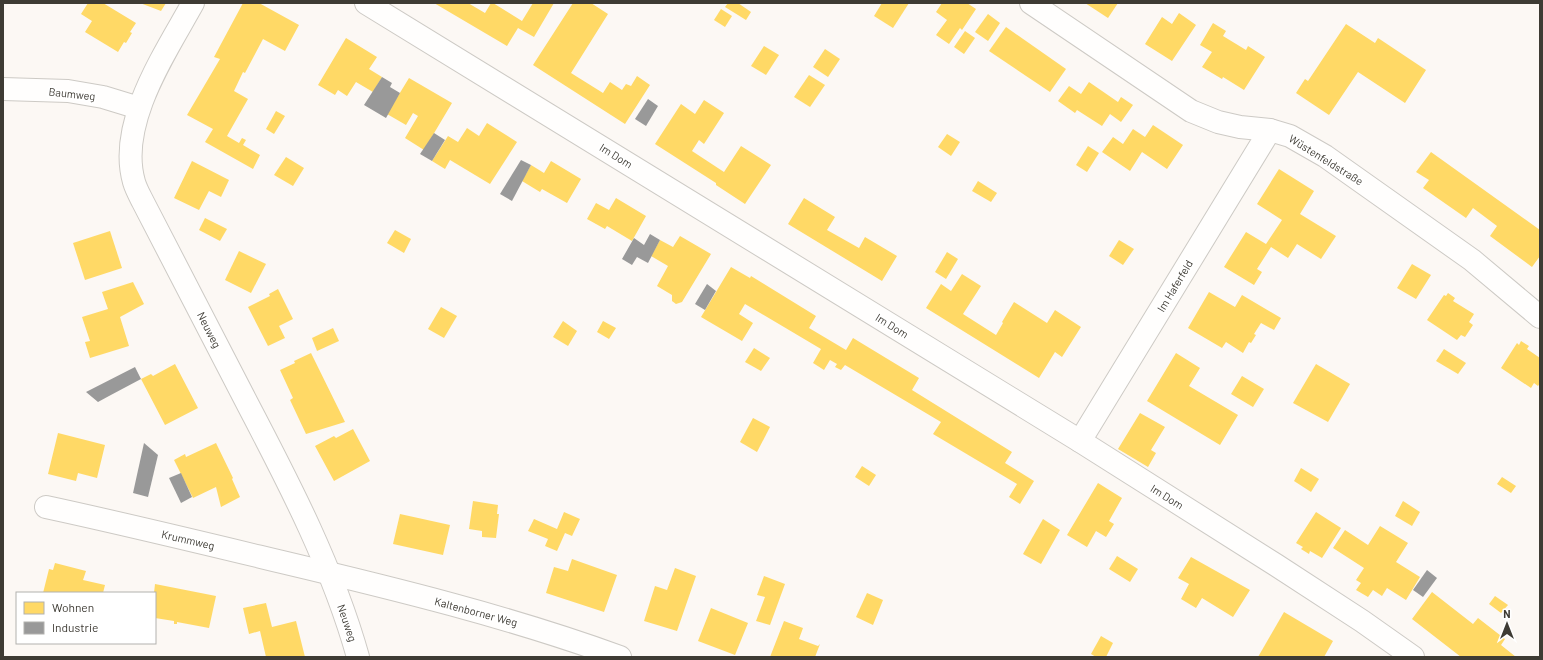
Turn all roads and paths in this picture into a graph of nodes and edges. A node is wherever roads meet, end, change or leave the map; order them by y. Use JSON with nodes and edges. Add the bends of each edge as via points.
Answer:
{"nodes":[{"id":1,"x":193,"y":3,"type":"edge"},
{"id":2,"x":366,"y":3,"type":"edge"},
{"id":3,"x":1031,"y":3,"type":"edge"},
{"id":4,"x":3,"y":89,"type":"edge"},
{"id":5,"x":139,"y":108,"type":"junction"},
{"id":6,"x":1270,"y":130,"type":"junction"},
{"id":7,"x":1540,"y":317,"type":"edge"},
{"id":8,"x":1080,"y":441,"type":"junction"},
{"id":9,"x":46,"y":507,"type":"dead end"},
{"id":10,"x":330,"y":573,"type":"junction"},
{"id":11,"x":358,"y":657,"type":"edge"},
{"id":12,"x":620,"y":657,"type":"edge"},
{"id":13,"x":1413,"y":657,"type":"edge"}],
"edges":[{"from":1,"to":5,"type":"street","name":"Neuweg","via":[[153,74]]},
{"from":2,"to":8,"type":"street","name":"Im Dom"},
{"from":3,"to":6,"type":"street","name":"Wüstenfeldstraße","via":[[1191,110],[1218,122]]},
{"from":4,"to":5,"type":"street","name":"Baumweg","via":[[68,91],[103,97]]},
{"from":5,"to":10,"type":"street","name":"Neuweg","via":[[132,140],[131,162],[134,182],[280,465]]},
{"from":6,"to":7,"type":"street","name":"Wüstenfeldstraße","via":[[1290,136],[1325,156],[1472,260]]},
{"from":6,"to":8,"type":"street","name":"Im Haferfeld"},
{"from":8,"to":13,"type":"street","name":"Im Dom","via":[[1276,565]]},
{"from":9,"to":10,"type":"street","name":"Krummweg"},
{"from":10,"to":11,"type":"street","name":"Neuweg"},
{"from":10,"to":12,"type":"street","name":"Kaltenborner Weg","via":[[518,623]]}]}
